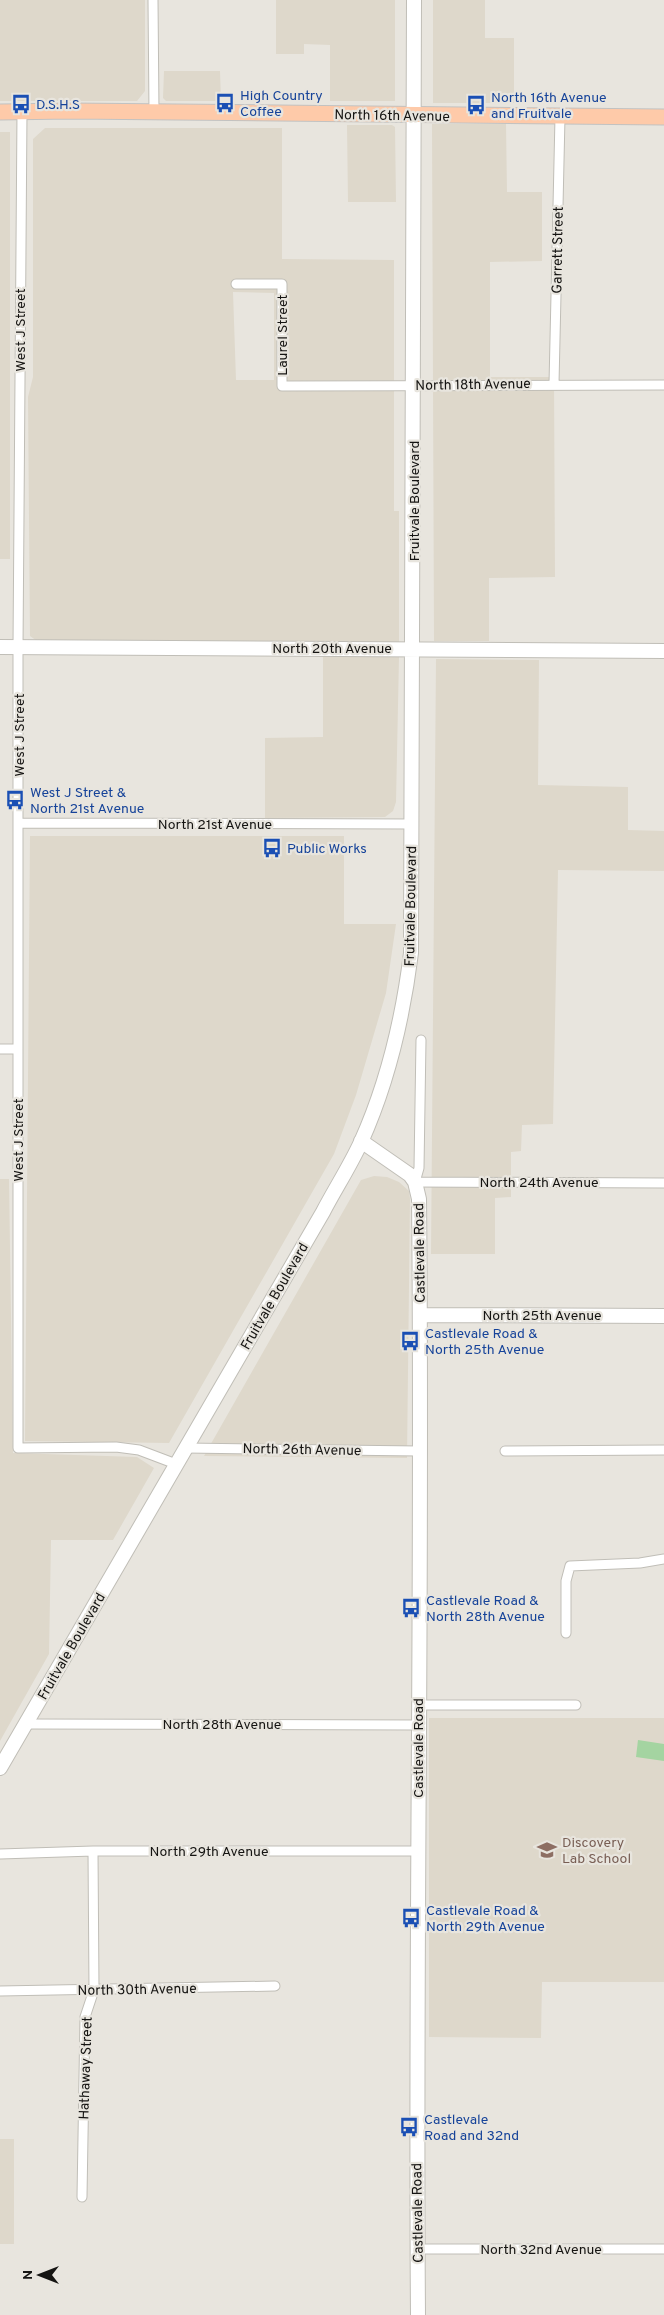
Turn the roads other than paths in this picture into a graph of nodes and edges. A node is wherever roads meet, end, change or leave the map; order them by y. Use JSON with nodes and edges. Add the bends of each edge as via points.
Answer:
{"nodes":[{"id":1,"x":153,"y":0,"type":"edge"},
{"id":2,"x":414,"y":0,"type":"edge"},
{"id":3,"x":0,"y":112,"type":"edge"},
{"id":4,"x":22,"y":112,"type":"junction"},
{"id":5,"x":154,"y":112,"type":"junction"},
{"id":6,"x":413,"y":115,"type":"junction"},
{"id":7,"x":560,"y":116,"type":"junction"},
{"id":8,"x":664,"y":117,"type":"edge"},
{"id":9,"x":236,"y":284,"type":"dead end"},
{"id":10,"x":554,"y":384,"type":"junction"},
{"id":11,"x":415,"y":385,"type":"junction"},
{"id":12,"x":664,"y":385,"type":"edge"},
{"id":13,"x":282,"y":386,"type":"joint"},
{"id":14,"x":0,"y":647,"type":"edge"},
{"id":15,"x":18,"y":647,"type":"junction"},
{"id":16,"x":414,"y":648,"type":"junction"},
{"id":17,"x":664,"y":650,"type":"edge"},
{"id":18,"x":19,"y":823,"type":"junction"},
{"id":19,"x":412,"y":824,"type":"junction"},
{"id":20,"x":420,"y":1040,"type":"dead end"},
{"id":21,"x":0,"y":1049,"type":"edge"},
{"id":22,"x":18,"y":1049,"type":"junction"},
{"id":23,"x":361,"y":1141,"type":"junction"},
{"id":24,"x":415,"y":1182,"type":"junction"},
{"id":25,"x":664,"y":1183,"type":"edge"},
{"id":26,"x":420,"y":1315,"type":"junction"},
{"id":27,"x":664,"y":1316,"type":"edge"},
{"id":28,"x":186,"y":1448,"type":"junction"},
{"id":29,"x":664,"y":1450,"type":"edge"},
{"id":30,"x":419,"y":1451,"type":"junction"},
{"id":31,"x":505,"y":1451,"type":"dead end"},
{"id":32,"x":176,"y":1464,"type":"junction"},
{"id":33,"x":664,"y":1559,"type":"edge"},
{"id":34,"x":566,"y":1633,"type":"dead end"},
{"id":35,"x":418,"y":1704,"type":"junction"},
{"id":36,"x":576,"y":1704,"type":"dead end"},
{"id":37,"x":26,"y":1724,"type":"junction"},
{"id":38,"x":418,"y":1725,"type":"junction"},
{"id":39,"x":0,"y":1768,"type":"edge"},
{"id":40,"x":93,"y":1851,"type":"junction"},
{"id":41,"x":418,"y":1851,"type":"junction"},
{"id":42,"x":0,"y":1854,"type":"edge"},
{"id":43,"x":275,"y":1986,"type":"dead end"},
{"id":44,"x":0,"y":1990,"type":"edge"},
{"id":45,"x":94,"y":1990,"type":"junction"},
{"id":46,"x":82,"y":2197,"type":"dead end"},
{"id":47,"x":418,"y":2249,"type":"junction"},
{"id":48,"x":664,"y":2249,"type":"edge"},
{"id":49,"x":418,"y":2315,"type":"edge"}],
"edges":[{"from":1,"to":5,"type":"street"},
{"from":2,"to":6,"type":"street","name":"Fruitvale Boulevard"},
{"from":3,"to":4,"type":"main road","name":"North 16th Avenue"},
{"from":4,"to":5,"type":"main road","name":"North 16th Avenue"},
{"from":4,"to":15,"type":"street","name":"West J Street"},
{"from":5,"to":6,"type":"main road","name":"North 16th Avenue"},
{"from":6,"to":7,"type":"main road","name":"North 16th Avenue"},
{"from":6,"to":11,"type":"street","name":"Fruitvale Boulevard"},
{"from":7,"to":8,"type":"main road","name":"North 16th Avenue"},
{"from":7,"to":10,"type":"street","name":"Garrett Street"},
{"from":9,"to":13,"type":"street","name":"Laurel Street","via":[[282,284]]},
{"from":10,"to":11,"type":"street","name":"North 18th Avenue"},
{"from":10,"to":12,"type":"street","name":"North 18th Avenue"},
{"from":11,"to":13,"type":"street","name":"North 18th Avenue"},
{"from":11,"to":16,"type":"street","name":"Fruitvale Boulevard"},
{"from":14,"to":15,"type":"street","name":"North 20th Avenue"},
{"from":15,"to":16,"type":"street","name":"North 20th Avenue"},
{"from":15,"to":18,"type":"street","name":"West J Street"},
{"from":16,"to":17,"type":"street","name":"North 20th Avenue"},
{"from":16,"to":19,"type":"street","name":"Fruitvale Boulevard"},
{"from":18,"to":19,"type":"street","name":"North 21st Avenue"},
{"from":18,"to":22,"type":"street","name":"West J Street"},
{"from":19,"to":23,"type":"street","name":"Fruitvale Boulevard","via":[[412,953],[405,1000],[392,1055]]},
{"from":20,"to":24,"type":"street","name":"Castlevale Road","via":[[419,1168]]},
{"from":21,"to":22,"type":"street"},
{"from":22,"to":32,"type":"street","name":"West J Street","via":[[18,1448],[116,1447],[139,1450]]},
{"from":23,"to":24,"type":"street","via":[[410,1175]]},
{"from":23,"to":28,"type":"street","name":"Fruitvale Boulevard"},
{"from":24,"to":25,"type":"street","name":"North 24th Avenue"},
{"from":24,"to":26,"type":"street","name":"Castlevale Road","via":[[419,1199]]},
{"from":26,"to":27,"type":"street","name":"North 25th Avenue"},
{"from":26,"to":30,"type":"street","name":"Castlevale Road"},
{"from":28,"to":30,"type":"street","name":"North 26th Avenue"},
{"from":28,"to":32,"type":"street","name":"Fruitvale Boulevard"},
{"from":29,"to":31,"type":"street"},
{"from":30,"to":35,"type":"street","name":"Castlevale Road"},
{"from":32,"to":37,"type":"street","name":"Fruitvale Boulevard"},
{"from":33,"to":34,"type":"street","via":[[640,1564],[570,1566],[566,1581]]},
{"from":35,"to":36,"type":"street"},
{"from":35,"to":38,"type":"street","name":"Castlevale Road"},
{"from":37,"to":38,"type":"street","name":"North 28th Avenue"},
{"from":37,"to":39,"type":"street","name":"Fruitvale Boulevard"},
{"from":38,"to":41,"type":"street","name":"Castlevale Road"},
{"from":40,"to":41,"type":"street","name":"North 29th Avenue"},
{"from":40,"to":42,"type":"street","name":"North 29th Avenue"},
{"from":40,"to":45,"type":"street","name":"Hathaway Street"},
{"from":41,"to":47,"type":"street","name":"Castlevale Road"},
{"from":43,"to":45,"type":"street","name":"North 30th Avenue"},
{"from":44,"to":45,"type":"street","name":"North 30th Avenue"},
{"from":45,"to":46,"type":"street","name":"Hathaway Street","via":[[85,2017]]},
{"from":47,"to":48,"type":"street","name":"North 32nd Avenue"},
{"from":47,"to":49,"type":"street","name":"Castlevale Road"}]}
